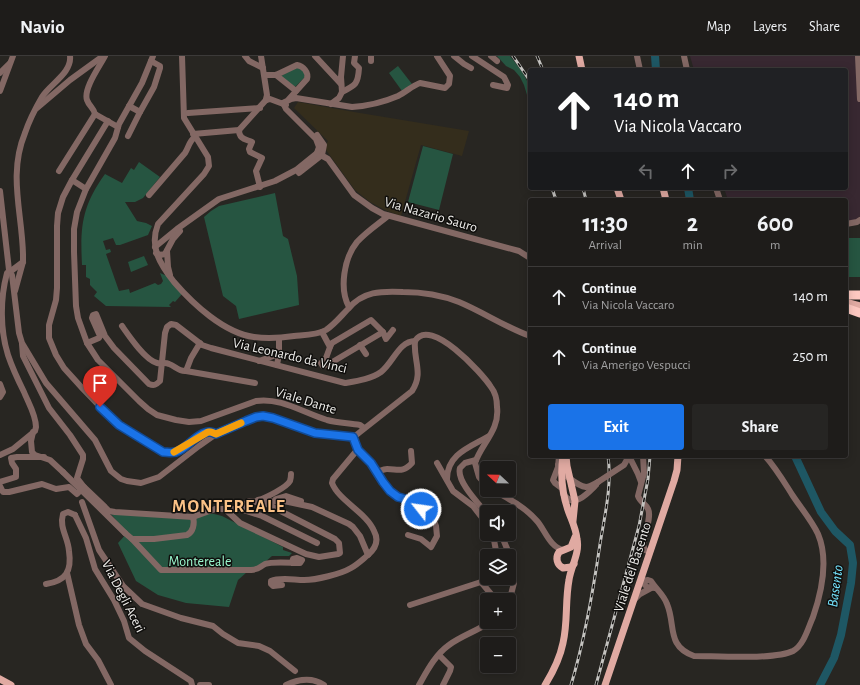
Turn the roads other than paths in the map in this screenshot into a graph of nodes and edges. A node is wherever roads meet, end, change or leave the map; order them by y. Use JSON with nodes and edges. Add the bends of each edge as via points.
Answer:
{"nodes":[{"id":1,"x":13,"y":56,"type":"edge"},
{"id":2,"x":66,"y":56,"type":"edge"},
{"id":3,"x":70,"y":56,"type":"edge"},
{"id":4,"x":104,"y":56,"type":"edge"},
{"id":5,"x":182,"y":56,"type":"edge"},
{"id":6,"x":244,"y":56,"type":"edge"},
{"id":7,"x":262,"y":56,"type":"edge"},
{"id":8,"x":315,"y":56,"type":"edge"},
{"id":9,"x":343,"y":56,"type":"edge"},
{"id":10,"x":355,"y":56,"type":"edge"},
{"id":11,"x":437,"y":56,"type":"edge"},
{"id":12,"x":454,"y":56,"type":"edge"},
{"id":13,"x":472,"y":56,"type":"edge"},
{"id":14,"x":491,"y":56,"type":"edge"},
{"id":15,"x":579,"y":56,"type":"edge"},
{"id":16,"x":637,"y":56,"type":"edge"},
{"id":17,"x":684,"y":56,"type":"edge"},
{"id":18,"x":858,"y":56,"type":"edge"},
{"id":19,"x":152,"y":59,"type":"edge"},
{"id":20,"x":497,"y":61,"type":"dead end"},
{"id":21,"x":10,"y":64,"type":"junction"},
{"id":22,"x":471,"y":68,"type":"dead end"},
{"id":23,"x":582,"y":68,"type":"edge"},
{"id":24,"x":640,"y":68,"type":"edge"},
{"id":25,"x":687,"y":68,"type":"edge"},
{"id":26,"x":64,"y":72,"type":"junction"},
{"id":27,"x":264,"y":72,"type":"junction"},
{"id":28,"x":0,"y":73,"type":"edge"},
{"id":29,"x":276,"y":74,"type":"junction"},
{"id":30,"x":341,"y":84,"type":"junction"},
{"id":31,"x":493,"y":85,"type":"dead end"},
{"id":32,"x":0,"y":91,"type":"edge"},
{"id":33,"x":296,"y":91,"type":"junction"},
{"id":34,"x":342,"y":92,"type":"junction"},
{"id":35,"x":268,"y":98,"type":"junction"},
{"id":36,"x":860,"y":99,"type":"edge"},
{"id":37,"x":285,"y":102,"type":"junction"},
{"id":38,"x":331,"y":104,"type":"junction"},
{"id":39,"x":129,"y":106,"type":"junction"},
{"id":40,"x":260,"y":108,"type":"junction"},
{"id":41,"x":34,"y":110,"type":"junction"},
{"id":42,"x":140,"y":112,"type":"junction"},
{"id":43,"x":188,"y":113,"type":"dead end"},
{"id":44,"x":95,"y":114,"type":"junction"},
{"id":45,"x":108,"y":121,"type":"junction"},
{"id":46,"x":118,"y":127,"type":"junction"},
{"id":47,"x":239,"y":130,"type":"junction"},
{"id":48,"x":128,"y":136,"type":"dead end"},
{"id":49,"x":194,"y":136,"type":"junction"},
{"id":50,"x":320,"y":154,"type":"junction"},
{"id":51,"x":59,"y":171,"type":"dead end"},
{"id":52,"x":72,"y":180,"type":"junction"},
{"id":53,"x":260,"y":187,"type":"junction"},
{"id":54,"x":86,"y":189,"type":"junction"},
{"id":55,"x":0,"y":191,"type":"edge"},
{"id":56,"x":149,"y":195,"type":"dead end"},
{"id":57,"x":388,"y":216,"type":"junction"},
{"id":58,"x":860,"y":220,"type":"edge"},
{"id":59,"x":161,"y":221,"type":"junction"},
{"id":60,"x":848,"y":224,"type":"edge"},
{"id":61,"x":164,"y":240,"type":"junction"},
{"id":62,"x":155,"y":250,"type":"junction"},
{"id":63,"x":167,"y":250,"type":"junction"},
{"id":64,"x":528,"y":257,"type":"edge"},
{"id":65,"x":23,"y":262,"type":"junction"},
{"id":66,"x":10,"y":273,"type":"junction"},
{"id":67,"x":170,"y":277,"type":"junction"},
{"id":68,"x":14,"y":290,"type":"junction"},
{"id":69,"x":848,"y":295,"type":"edge"},
{"id":70,"x":860,"y":295,"type":"edge"},
{"id":71,"x":848,"y":303,"type":"edge"},
{"id":72,"x":860,"y":306,"type":"edge"},
{"id":73,"x":349,"y":307,"type":"junction"},
{"id":74,"x":848,"y":307,"type":"edge"},
{"id":75,"x":848,"y":308,"type":"edge"},
{"id":76,"x":860,"y":309,"type":"edge"},
{"id":77,"x":860,"y":313,"type":"edge"},
{"id":78,"x":122,"y":326,"type":"dead end"},
{"id":79,"x":393,"y":330,"type":"dead end"},
{"id":80,"x":322,"y":332,"type":"junction"},
{"id":81,"x":383,"y":332,"type":"junction"},
{"id":82,"x":528,"y":335,"type":"edge"},
{"id":83,"x":279,"y":338,"type":"junction"},
{"id":84,"x":416,"y":341,"type":"junction"},
{"id":85,"x":22,"y":343,"type":"junction"},
{"id":86,"x":87,"y":343,"type":"junction"},
{"id":87,"x":200,"y":343,"type":"junction"},
{"id":88,"x":360,"y":345,"type":"junction"},
{"id":89,"x":330,"y":347,"type":"junction"},
{"id":90,"x":279,"y":354,"type":"junction"},
{"id":91,"x":366,"y":354,"type":"dead end"},
{"id":92,"x":259,"y":361,"type":"junction"},
{"id":93,"x":162,"y":363,"type":"junction"},
{"id":94,"x":277,"y":365,"type":"junction"},
{"id":95,"x":186,"y":371,"type":"junction"},
{"id":96,"x":255,"y":383,"type":"dead end"},
{"id":97,"x":0,"y":384,"type":"edge"},
{"id":98,"x":0,"y":397,"type":"edge"},
{"id":99,"x":364,"y":428,"type":"junction"},
{"id":100,"x":33,"y":432,"type":"junction"},
{"id":101,"x":216,"y":434,"type":"junction"},
{"id":102,"x":491,"y":435,"type":"junction"},
{"id":103,"x":353,"y":437,"type":"junction"},
{"id":104,"x":358,"y":450,"type":"junction"},
{"id":105,"x":411,"y":451,"type":"dead end"},
{"id":106,"x":1,"y":454,"type":"edge"},
{"id":107,"x":44,"y":457,"type":"junction"},
{"id":108,"x":559,"y":458,"type":"edge"},
{"id":109,"x":562,"y":458,"type":"edge"},
{"id":110,"x":566,"y":458,"type":"edge"},
{"id":111,"x":624,"y":458,"type":"edge"},
{"id":112,"x":630,"y":458,"type":"edge"},
{"id":113,"x":641,"y":458,"type":"edge"},
{"id":114,"x":642,"y":458,"type":"edge"},
{"id":115,"x":678,"y":458,"type":"edge"},
{"id":116,"x":766,"y":458,"type":"edge"},
{"id":117,"x":476,"y":460,"type":"junction"},
{"id":118,"x":437,"y":463,"type":"dead end"},
{"id":119,"x":560,"y":468,"type":"junction"},
{"id":120,"x":620,"y":468,"type":"junction"},
{"id":121,"x":378,"y":472,"type":"junction"},
{"id":122,"x":291,"y":474,"type":"dead end"},
{"id":123,"x":480,"y":478,"type":"edge"},
{"id":124,"x":571,"y":479,"type":"junction"},
{"id":125,"x":447,"y":481,"type":"junction"},
{"id":126,"x":0,"y":482,"type":"edge"},
{"id":127,"x":598,"y":482,"type":"junction"},
{"id":128,"x":641,"y":483,"type":"junction"},
{"id":129,"x":0,"y":486,"type":"edge"},
{"id":130,"x":84,"y":487,"type":"junction"},
{"id":131,"x":563,"y":489,"type":"junction"},
{"id":132,"x":77,"y":494,"type":"junction"},
{"id":133,"x":505,"y":497,"type":"edge"},
{"id":134,"x":249,"y":501,"type":"junction"},
{"id":135,"x":273,"y":501,"type":"junction"},
{"id":136,"x":575,"y":501,"type":"junction"},
{"id":137,"x":82,"y":502,"type":"junction"},
{"id":138,"x":262,"y":502,"type":"junction"},
{"id":139,"x":480,"y":505,"type":"edge"},
{"id":140,"x":312,"y":507,"type":"junction"},
{"id":141,"x":225,"y":509,"type":"junction"},
{"id":142,"x":240,"y":509,"type":"junction"},
{"id":143,"x":75,"y":515,"type":"junction"},
{"id":144,"x":480,"y":515,"type":"edge"},
{"id":145,"x":193,"y":517,"type":"junction"},
{"id":146,"x":574,"y":527,"type":"junction"},
{"id":147,"x":408,"y":535,"type":"dead end"},
{"id":148,"x":132,"y":539,"type":"junction"},
{"id":149,"x":550,"y":540,"type":"junction"},
{"id":150,"x":504,"y":541,"type":"edge"},
{"id":151,"x":317,"y":543,"type":"dead end"},
{"id":152,"x":565,"y":549,"type":"junction"},
{"id":153,"x":650,"y":552,"type":"junction"},
{"id":154,"x":368,"y":555,"type":"junction"},
{"id":155,"x":575,"y":561,"type":"junction"},
{"id":156,"x":557,"y":562,"type":"junction"},
{"id":157,"x":292,"y":563,"type":"dead end"},
{"id":158,"x":646,"y":565,"type":"junction"},
{"id":159,"x":67,"y":573,"type":"junction"},
{"id":160,"x":641,"y":581,"type":"junction"},
{"id":161,"x":651,"y":581,"type":"junction"},
{"id":162,"x":480,"y":582,"type":"edge"},
{"id":163,"x":46,"y":584,"type":"dead end"},
{"id":164,"x":282,"y":585,"type":"dead end"},
{"id":165,"x":484,"y":585,"type":"edge"},
{"id":166,"x":653,"y":588,"type":"junction"},
{"id":167,"x":567,"y":592,"type":"junction"},
{"id":168,"x":490,"y":593,"type":"edge"},
{"id":169,"x":511,"y":593,"type":"edge"},
{"id":170,"x":635,"y":599,"type":"junction"},
{"id":171,"x":410,"y":605,"type":"dead end"},
{"id":172,"x":480,"y":628,"type":"edge"},
{"id":173,"x":439,"y":654,"type":"junction"},
{"id":174,"x":295,"y":671,"type":"dead end"},
{"id":175,"x":0,"y":679,"type":"edge"},
{"id":176,"x":11,"y":685,"type":"edge"},
{"id":177,"x":111,"y":685,"type":"edge"},
{"id":178,"x":192,"y":685,"type":"edge"},
{"id":179,"x":200,"y":685,"type":"edge"},
{"id":180,"x":209,"y":685,"type":"edge"},
{"id":181,"x":286,"y":685,"type":"edge"},
{"id":182,"x":324,"y":685,"type":"edge"},
{"id":183,"x":418,"y":685,"type":"edge"},
{"id":184,"x":443,"y":685,"type":"edge"},
{"id":185,"x":545,"y":685,"type":"edge"},
{"id":186,"x":605,"y":685,"type":"edge"}],
"edges":[{"from":1,"to":21,"type":"street"},
{"from":2,"to":26,"type":"street"},
{"from":3,"to":26,"type":"street","via":[[70,66]]},
{"from":4,"to":41,"type":"street"},
{"from":4,"to":44,"type":"street","via":[[87,90],[87,100]]},
{"from":5,"to":49,"type":"street","via":[[184,118]]},
{"from":6,"to":27,"type":"street"},
{"from":7,"to":27,"type":"street"},
{"from":8,"to":30,"type":"street"},
{"from":9,"to":30,"type":"street"},
{"from":10,"to":34,"type":"street","via":[[355,64],[359,68],[358,81]]},
{"from":11,"to":38,"type":"street","via":[[450,76],[449,84],[445,88],[420,83],[399,96],[367,105],[352,107]]},
{"from":12,"to":22,"type":"street"},
{"from":13,"to":31,"type":"street","via":[[504,77],[508,85],[507,88]]},
{"from":14,"to":20,"type":"street"},
{"from":15,"to":23,"type":"main road"},
{"from":16,"to":24,"type":"street"},
{"from":17,"to":25,"type":"street"},
{"from":18,"to":36,"type":"street"},
{"from":19,"to":39,"type":"street","name":"Viale Dante"},
{"from":19,"to":42,"type":"street","via":[[160,69],[154,87]]},
{"from":21,"to":28,"type":"street"},
{"from":21,"to":32,"type":"street"},
{"from":26,"to":41,"type":"street"},
{"from":27,"to":29,"type":"street"},
{"from":27,"to":35,"type":"street"},
{"from":29,"to":33,"type":"street"},
{"from":29,"to":33,"type":"street","via":[[299,65],[308,76]]},
{"from":30,"to":34,"type":"street"},
{"from":33,"to":37,"type":"street"},
{"from":34,"to":38,"type":"street","via":[[337,101]]},
{"from":35,"to":37,"type":"street"},
{"from":35,"to":40,"type":"street"},
{"from":37,"to":38,"type":"street","via":[[296,98]]},
{"from":37,"to":50,"type":"street","via":[[319,137],[324,145]]},
{"from":39,"to":42,"type":"street"},
{"from":39,"to":46,"type":"street","name":"Viale Dante"},
{"from":40,"to":43,"type":"street"},
{"from":40,"to":47,"type":"street"},
{"from":41,"to":65,"type":"street","via":[[20,146],[16,170]]},
{"from":42,"to":48,"type":"street"},
{"from":44,"to":45,"type":"street"},
{"from":44,"to":51,"type":"street"},
{"from":45,"to":46,"type":"street"},
{"from":45,"to":52,"type":"street"},
{"from":46,"to":54,"type":"street","name":"Viale Dante","via":[[115,138]]},
{"from":47,"to":49,"type":"street"},
{"from":47,"to":53,"type":"street","via":[[240,137],[252,142],[250,152],[262,158],[256,171]]},
{"from":49,"to":56,"type":"street","via":[[189,147]]},
{"from":49,"to":59,"type":"street","via":[[208,158],[209,166]]},
{"from":50,"to":53,"type":"street","via":[[290,174]]},
{"from":50,"to":57,"type":"street","name":"Via Nazario Sauro","via":[[328,159],[354,194]]},
{"from":50,"to":63,"type":"street","via":[[298,173],[282,182],[216,205],[175,235]]},
{"from":52,"to":54,"type":"street"},
{"from":52,"to":101,"type":"street","via":[[58,212],[57,294],[48,332],[50,344],[56,355],[64,368],[119,425],[163,452],[176,452],[208,432]]},
{"from":53,"to":61,"type":"street","via":[[219,199]]},
{"from":54,"to":86,"type":"street","name":"Viale Dante","via":[[78,208],[74,229],[74,268],[78,318]]},
{"from":55,"to":66,"type":"street"},
{"from":57,"to":64,"type":"street","name":"Via Nazario Sauro","via":[[519,251]]},
{"from":57,"to":73,"type":"street","via":[[358,242],[348,258],[344,287]]},
{"from":58,"to":60,"type":"street"},
{"from":59,"to":61,"type":"street","via":[[160,232]]},
{"from":59,"to":62,"type":"street","via":[[155,234]]},
{"from":61,"to":62,"type":"street"},
{"from":61,"to":63,"type":"street"},
{"from":62,"to":63,"type":"street","via":[[160,255]]},
{"from":62,"to":67,"type":"street"},
{"from":63,"to":67,"type":"street"},
{"from":65,"to":66,"type":"street","via":[[18,269]]},
{"from":65,"to":68,"type":"street"},
{"from":66,"to":68,"type":"street"},
{"from":66,"to":100,"type":"street","via":[[4,282],[0,316],[2,333],[8,355],[36,424]]},
{"from":67,"to":83,"type":"street","via":[[188,297],[227,328],[242,335]]},
{"from":68,"to":85,"type":"street"},
{"from":69,"to":70,"type":"highway"},
{"from":71,"to":72,"type":"main road"},
{"from":73,"to":80,"type":"street","via":[[336,322]]},
{"from":73,"to":82,"type":"street","via":[[360,297],[369,294],[392,291],[423,293],[461,303]]},
{"from":74,"to":76,"type":"main road"},
{"from":75,"to":77,"type":"highway"},
{"from":78,"to":93,"type":"street","via":[[140,350],[152,361]]},
{"from":79,"to":81,"type":"street","via":[[385,342]]},
{"from":80,"to":83,"type":"street"},
{"from":80,"to":89,"type":"street"},
{"from":81,"to":88,"type":"street"},
{"from":81,"to":89,"type":"street","via":[[371,320],[332,343]]},
{"from":83,"to":90,"type":"street","name":"Via Leonardo da Vinci"},
{"from":84,"to":94,"type":"street","name":"Via Leonardo da Vinci","via":[[404,345],[381,372],[352,382],[338,382]]},
{"from":84,"to":99,"type":"street","via":[[418,374],[414,388]]},
{"from":84,"to":102,"type":"street","name":"Via Leonardo da Vinci","via":[[420,335],[426,334],[442,340],[470,363],[491,386],[498,409]]},
{"from":85,"to":101,"type":"street","via":[[46,383],[95,440],[111,471],[121,479],[141,483],[159,477]]},
{"from":85,"to":130,"type":"street","via":[[23,356],[49,408],[83,455],[76,476]]},
{"from":86,"to":93,"type":"street","via":[[100,338],[92,318],[96,314],[104,336],[149,384],[153,385],[160,381]]},
{"from":86,"to":99,"type":"street","name":"Viale Dante","via":[[98,360],[148,409],[165,418],[189,422],[202,421],[262,400],[280,402],[329,421]]},
{"from":87,"to":92,"type":"street","name":"Via Leonardo da Vinci"},
{"from":87,"to":93,"type":"street","name":"Via Leonardo da Vinci","via":[[169,324],[164,340]]},
{"from":87,"to":95,"type":"street"},
{"from":88,"to":89,"type":"street","via":[[323,366],[321,363]]},
{"from":88,"to":91,"type":"street"},
{"from":90,"to":92,"type":"street"},
{"from":90,"to":94,"type":"street","name":"Via Leonardo da Vinci"},
{"from":92,"to":94,"type":"street","name":"Via Leonardo da Vinci"},
{"from":93,"to":95,"type":"street","via":[[169,363]]},
{"from":95,"to":96,"type":"street"},
{"from":97,"to":98,"type":"street","via":[[3,392]]},
{"from":99,"to":103,"type":"street"},
{"from":100,"to":106,"type":"street","via":[[13,449]]},
{"from":100,"to":107,"type":"street","via":[[32,452]]},
{"from":101,"to":103,"type":"street","via":[[263,416],[315,433]]},
{"from":102,"to":117,"type":"street"},
{"from":102,"to":125,"type":"street","via":[[459,454],[449,465]]},
{"from":103,"to":104,"type":"street"},
{"from":104,"to":121,"type":"street"},
{"from":104,"to":154,"type":"street","via":[[332,483],[375,532],[376,546]]},
{"from":105,"to":121,"type":"street","via":[[412,463],[408,468]]},
{"from":107,"to":126,"type":"street","via":[[11,458],[16,469],[16,477]]},
{"from":107,"to":148,"type":"street","bridge":true},
{"from":108,"to":119,"type":"street"},
{"from":109,"to":119,"type":"main road"},
{"from":110,"to":124,"type":"main road"},
{"from":111,"to":120,"type":"street","bridge":true},
{"from":112,"to":113,"type":"street","via":[[637,463]]},
{"from":112,"to":120,"type":"street","bridge":true},
{"from":112,"to":128,"type":"street"},
{"from":114,"to":128,"type":"street","via":[[644,473]]},
{"from":115,"to":153,"type":"main road","name":"Viale del Basento","via":[[674,481]]},
{"from":116,"to":166,"type":"street","via":[[806,515],[822,545],[822,584],[812,619],[799,646],[783,654],[769,656],[687,654],[676,643],[668,605]]},
{"from":117,"to":123,"type":"street","via":[[474,464]]},
{"from":117,"to":139,"type":"street","via":[[465,463],[460,468],[459,476]]},
{"from":118,"to":125,"type":"street"},
{"from":119,"to":124,"type":"street"},
{"from":119,"to":131,"type":"main road"},
{"from":120,"to":127,"type":"street","bridge":true},
{"from":121,"to":147,"type":"street","via":[[390,491],[409,500],[433,518],[437,536],[431,547],[421,539]]},
{"from":122,"to":134,"type":"street","via":[[289,483],[277,491]]},
{"from":124,"to":127,"type":"street","via":[[586,487]]},
{"from":124,"to":131,"type":"street","via":[[565,480]]},
{"from":124,"to":136,"type":"main road"},
{"from":125,"to":144,"type":"street","via":[[453,491],[473,506]]},
{"from":127,"to":136,"type":"street"},
{"from":128,"to":153,"type":"street","via":[[639,498],[648,508],[649,514],[643,545],[645,550]]},
{"from":129,"to":132,"type":"street","via":[[3,492],[8,492],[42,484],[56,490],[69,487]]},
{"from":130,"to":132,"type":"street"},
{"from":130,"to":145,"type":"street","via":[[109,511]]},
{"from":131,"to":136,"type":"street","via":[[569,500]]},
{"from":131,"to":146,"type":"main road"},
{"from":132,"to":137,"type":"street"},
{"from":133,"to":149,"type":"street","via":[[525,509]]},
{"from":134,"to":138,"type":"street"},
{"from":134,"to":142,"type":"street"},
{"from":135,"to":138,"type":"street"},
{"from":135,"to":140,"type":"street","via":[[280,500]]},
{"from":135,"to":140,"type":"street","via":[[286,496]]},
{"from":136,"to":146,"type":"main road"},
{"from":137,"to":143,"type":"street"},
{"from":137,"to":174,"type":"street","via":[[99,550],[123,586],[142,604],[213,626],[238,643],[259,646],[270,651]]},
{"from":138,"to":141,"type":"street","via":[[335,539],[339,543],[340,553],[319,557],[306,554],[240,523]]},
{"from":140,"to":154,"type":"street","via":[[353,527]]},
{"from":141,"to":142,"type":"street"},
{"from":141,"to":145,"type":"street","via":[[215,509]]},
{"from":142,"to":151,"type":"street","via":[[262,516]]},
{"from":143,"to":159,"type":"street","via":[[68,512],[63,514],[61,521],[69,550]]},
{"from":143,"to":178,"type":"street","name":"Via Degli Aceri","via":[[86,538],[95,569],[114,600],[129,638],[191,681]]},
{"from":145,"to":148,"type":"street","via":[[193,526],[187,535]]},
{"from":146,"to":152,"type":"main road","via":[[573,544]]},
{"from":146,"to":155,"type":"main road","via":[[578,542]]},
{"from":148,"to":157,"type":"street","via":[[161,570],[251,570],[259,569],[265,564]]},
{"from":149,"to":152,"type":"street","via":[[557,548]]},
{"from":149,"to":156,"type":"street"},
{"from":150,"to":169,"type":"street","via":[[514,583]]},
{"from":152,"to":155,"type":"main road","via":[[573,552]]},
{"from":152,"to":156,"type":"main road","via":[[558,554]]},
{"from":153,"to":158,"type":"main road","name":"Viale del Basento"},
{"from":154,"to":164,"type":"street","via":[[350,569],[333,574],[308,580],[271,581],[273,586]]},
{"from":155,"to":156,"type":"main road","via":[[566,568]]},
{"from":155,"to":167,"type":"main road"},
{"from":156,"to":167,"type":"main road","via":[[564,575]]},
{"from":158,"to":160,"type":"main road","name":"Viale del Basento"},
{"from":158,"to":161,"type":"street"},
{"from":159,"to":163,"type":"street","via":[[64,578]]},
{"from":159,"to":177,"type":"street","via":[[86,644]]},
{"from":160,"to":161,"type":"street"},
{"from":160,"to":166,"type":"street","via":[[647,587]]},
{"from":160,"to":170,"type":"main road","name":"Viale del Basento"},
{"from":161,"to":166,"type":"street"},
{"from":162,"to":171,"type":"street"},
{"from":165,"to":168,"type":"street"},
{"from":166,"to":170,"type":"street"},
{"from":167,"to":185,"type":"main road","via":[[563,643],[556,665]]},
{"from":170,"to":186,"type":"main road","name":"Viale del Basento"},
{"from":172,"to":173,"type":"street","via":[[450,644]]},
{"from":173,"to":183,"type":"street"},
{"from":173,"to":184,"type":"street","via":[[451,667]]},
{"from":175,"to":176,"type":"main road"},
{"from":179,"to":180,"type":"street"},
{"from":181,"to":182,"type":"street","via":[[311,679]]}]}
